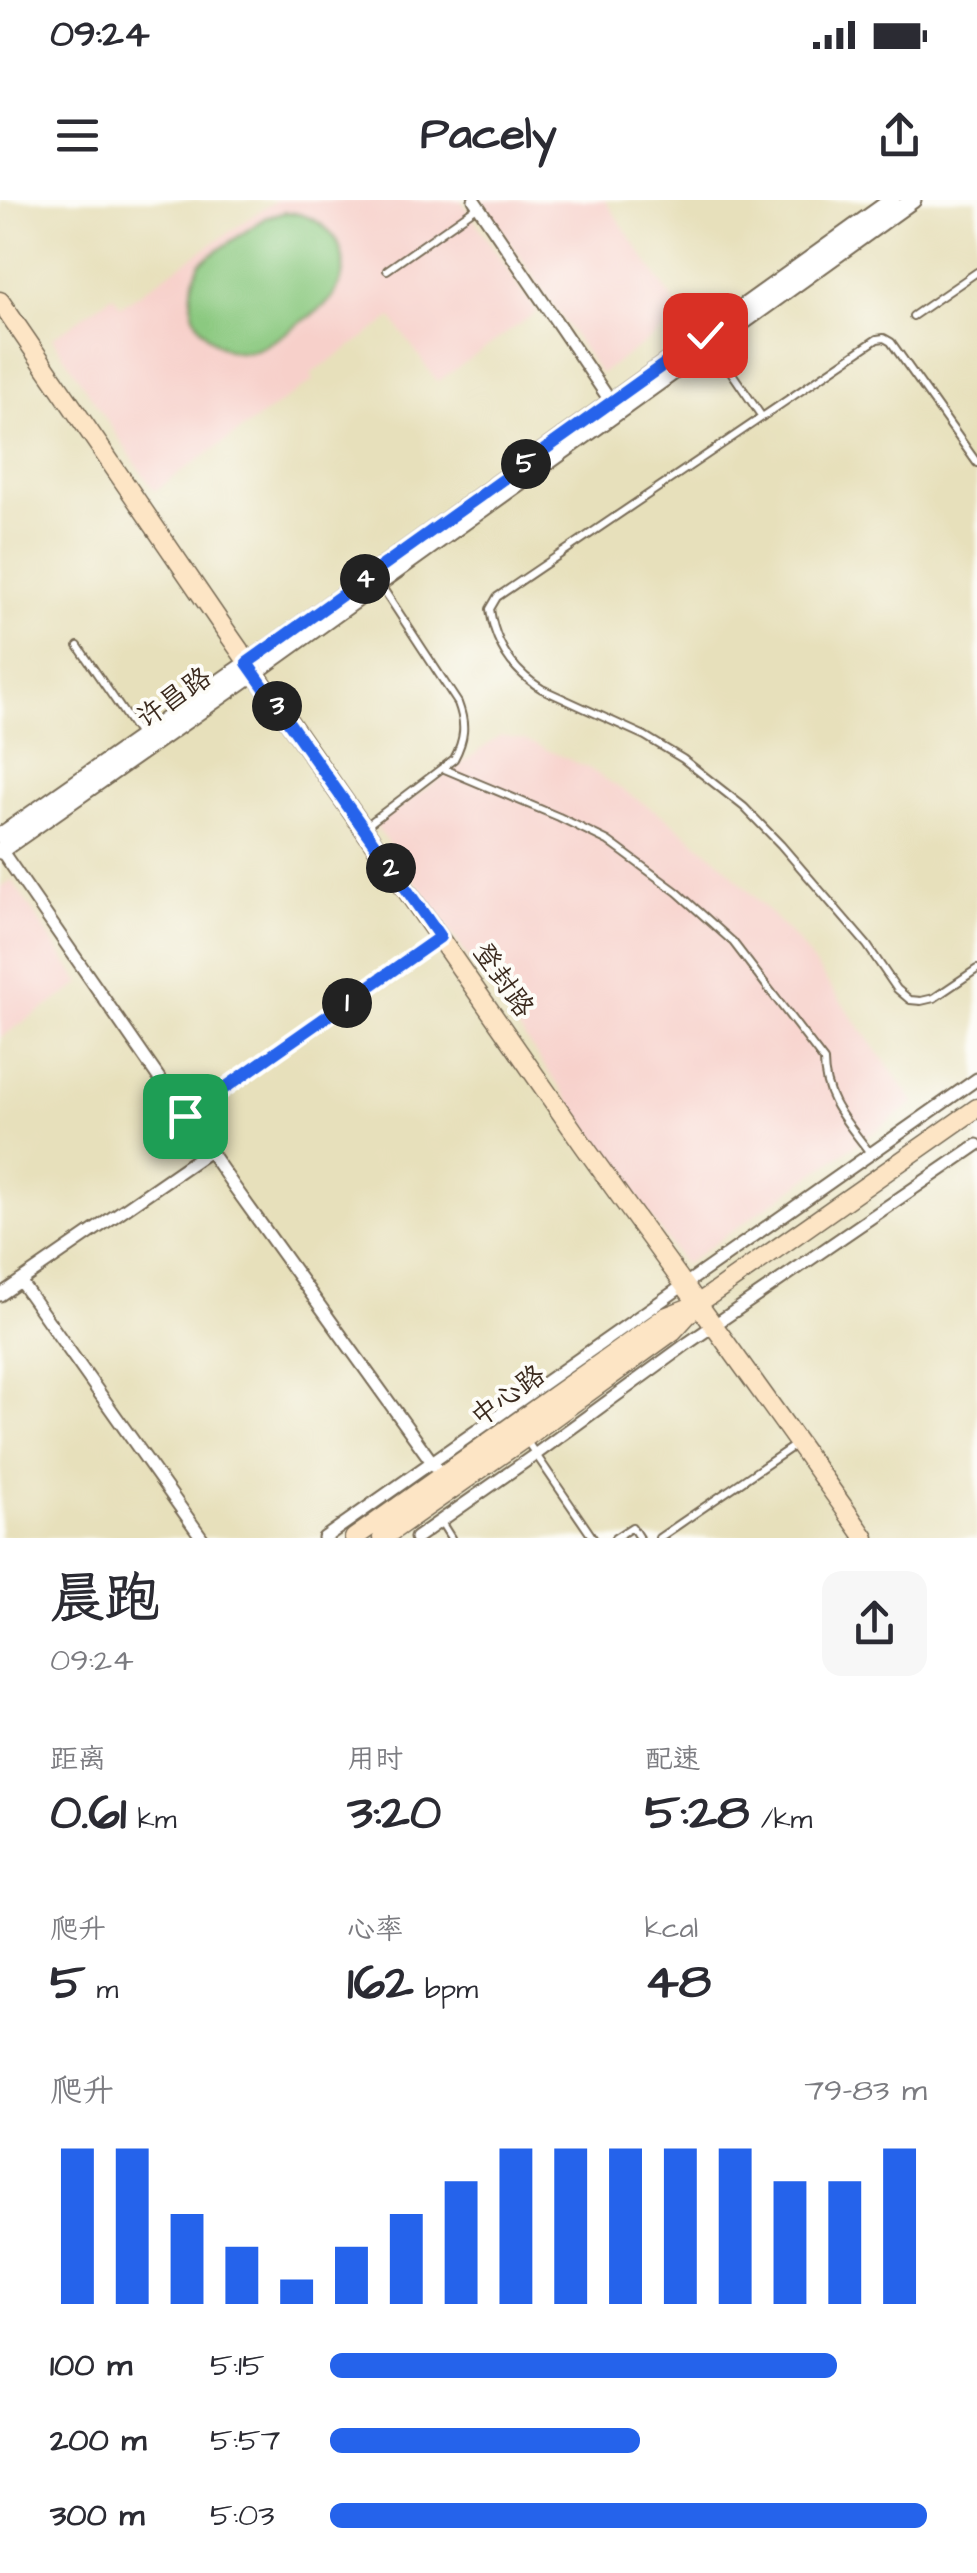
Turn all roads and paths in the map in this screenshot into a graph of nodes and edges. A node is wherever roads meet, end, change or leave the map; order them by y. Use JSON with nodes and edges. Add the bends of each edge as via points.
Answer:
{"nodes":[{"id":1,"x":892,"y":200,"type":"edge"},
{"id":2,"x":913,"y":200,"type":"edge"},
{"id":3,"x":476,"y":203,"type":"edge"},
{"id":4,"x":387,"y":270,"type":"dead end"},
{"id":5,"x":977,"y":272,"type":"edge"},
{"id":6,"x":0,"y":301,"type":"edge"},
{"id":7,"x":913,"y":316,"type":"dead end"},
{"id":8,"x":712,"y":344,"type":"junction"},
{"id":9,"x":612,"y":402,"type":"junction"},
{"id":10,"x":762,"y":417,"type":"junction"},
{"id":11,"x":977,"y":464,"type":"edge"},
{"id":12,"x":380,"y":583,"type":"junction"},
{"id":13,"x":78,"y":646,"type":"dead end"},
{"id":14,"x":250,"y":668,"type":"junction"},
{"id":15,"x":141,"y":738,"type":"junction"},
{"id":16,"x":442,"y":768,"type":"junction"},
{"id":17,"x":363,"y":828,"type":"junction"},
{"id":18,"x":0,"y":836,"type":"edge"},
{"id":19,"x":0,"y":850,"type":"edge"},
{"id":20,"x":440,"y":937,"type":"junction"},
{"id":21,"x":977,"y":969,"type":"edge"},
{"id":22,"x":977,"y":1079,"type":"edge"},
{"id":23,"x":977,"y":1108,"type":"edge"},
{"id":24,"x":185,"y":1116,"type":"junction"},
{"id":25,"x":977,"y":1145,"type":"edge"},
{"id":26,"x":209,"y":1150,"type":"junction"},
{"id":27,"x":870,"y":1154,"type":"junction"},
{"id":28,"x":20,"y":1281,"type":"junction"},
{"id":29,"x":683,"y":1286,"type":"junction"},
{"id":30,"x":0,"y":1295,"type":"edge"},
{"id":31,"x":696,"y":1305,"type":"junction"},
{"id":32,"x":712,"y":1327,"type":"junction"},
{"id":33,"x":799,"y":1442,"type":"junction"},
{"id":34,"x":531,"y":1446,"type":"junction"},
{"id":35,"x":438,"y":1470,"type":"junction"},
{"id":36,"x":440,"y":1521,"type":"junction"},
{"id":37,"x":202,"y":1538,"type":"edge"},
{"id":38,"x":324,"y":1538,"type":"edge"},
{"id":39,"x":354,"y":1538,"type":"edge"},
{"id":40,"x":382,"y":1538,"type":"edge"},
{"id":41,"x":416,"y":1538,"type":"edge"},
{"id":42,"x":451,"y":1538,"type":"edge"},
{"id":43,"x":593,"y":1538,"type":"edge"},
{"id":44,"x":616,"y":1538,"type":"edge"},
{"id":45,"x":639,"y":1538,"type":"edge"},
{"id":46,"x":659,"y":1538,"type":"edge"},
{"id":47,"x":865,"y":1538,"type":"edge"}],
"edges":[{"from":1,"to":9,"type":"street","name":"许昌路"},
{"from":2,"to":8,"type":"street","name":"许昌路"},
{"from":3,"to":4,"type":"lane"},
{"from":3,"to":9,"type":"street"},
{"from":5,"to":7,"type":"lane"},
{"from":6,"to":14,"type":"main road","name":"登封路"},
{"from":8,"to":10,"type":"lane"},
{"from":8,"to":12,"type":"street","name":"许昌路"},
{"from":9,"to":14,"type":"street","name":"许昌路"},
{"from":10,"to":11,"type":"lane","via":[[884,338]]},
{"from":10,"to":21,"type":"lane","via":[[496,597],[490,610],[498,639],[528,680],[645,736],[744,806],[910,1000],[934,998]]},
{"from":12,"to":14,"type":"street","name":"许昌路"},
{"from":12,"to":16,"type":"lane","via":[[464,718],[462,744]]},
{"from":13,"to":15,"type":"lane"},
{"from":14,"to":15,"type":"street","name":"许昌路"},
{"from":14,"to":17,"type":"main road","name":"登封路"},
{"from":14,"to":19,"type":"street","name":"许昌路"},
{"from":15,"to":18,"type":"street","name":"许昌路"},
{"from":16,"to":17,"type":"lane"},
{"from":16,"to":27,"type":"lane","via":[[608,841],[709,919],[824,1062],[832,1101]]},
{"from":17,"to":20,"type":"main road","name":"登封路"},
{"from":19,"to":24,"type":"street"},
{"from":20,"to":24,"type":"street"},
{"from":20,"to":29,"type":"main road","name":"登封路"},
{"from":22,"to":27,"type":"street"},
{"from":23,"to":31,"type":"main road","name":"中心路"},
{"from":24,"to":26,"type":"street"},
{"from":25,"to":32,"type":"street"},
{"from":26,"to":28,"type":"street"},
{"from":26,"to":35,"type":"street"},
{"from":27,"to":29,"type":"street"},
{"from":28,"to":30,"type":"street"},
{"from":28,"to":37,"type":"street"},
{"from":29,"to":31,"type":"main road","name":"登封路"},
{"from":29,"to":35,"type":"street"},
{"from":31,"to":32,"type":"main road","name":"登封路"},
{"from":31,"to":34,"type":"main road","name":"中心路"},
{"from":31,"to":35,"type":"main road","name":"中心路","via":[[665,1317]]},
{"from":32,"to":33,"type":"main road","name":"登封路"},
{"from":32,"to":34,"type":"street"},
{"from":33,"to":46,"type":"lane"},
{"from":33,"to":47,"type":"main road","name":"登封路"},
{"from":34,"to":36,"type":"street"},
{"from":34,"to":40,"type":"main road","name":"中心路"},
{"from":34,"to":43,"type":"lane"},
{"from":35,"to":38,"type":"street"},
{"from":35,"to":39,"type":"main road","name":"中心路"},
{"from":36,"to":41,"type":"street"},
{"from":36,"to":42,"type":"lane"},
{"from":44,"to":45,"type":"lane","via":[[632,1527]]}]}
